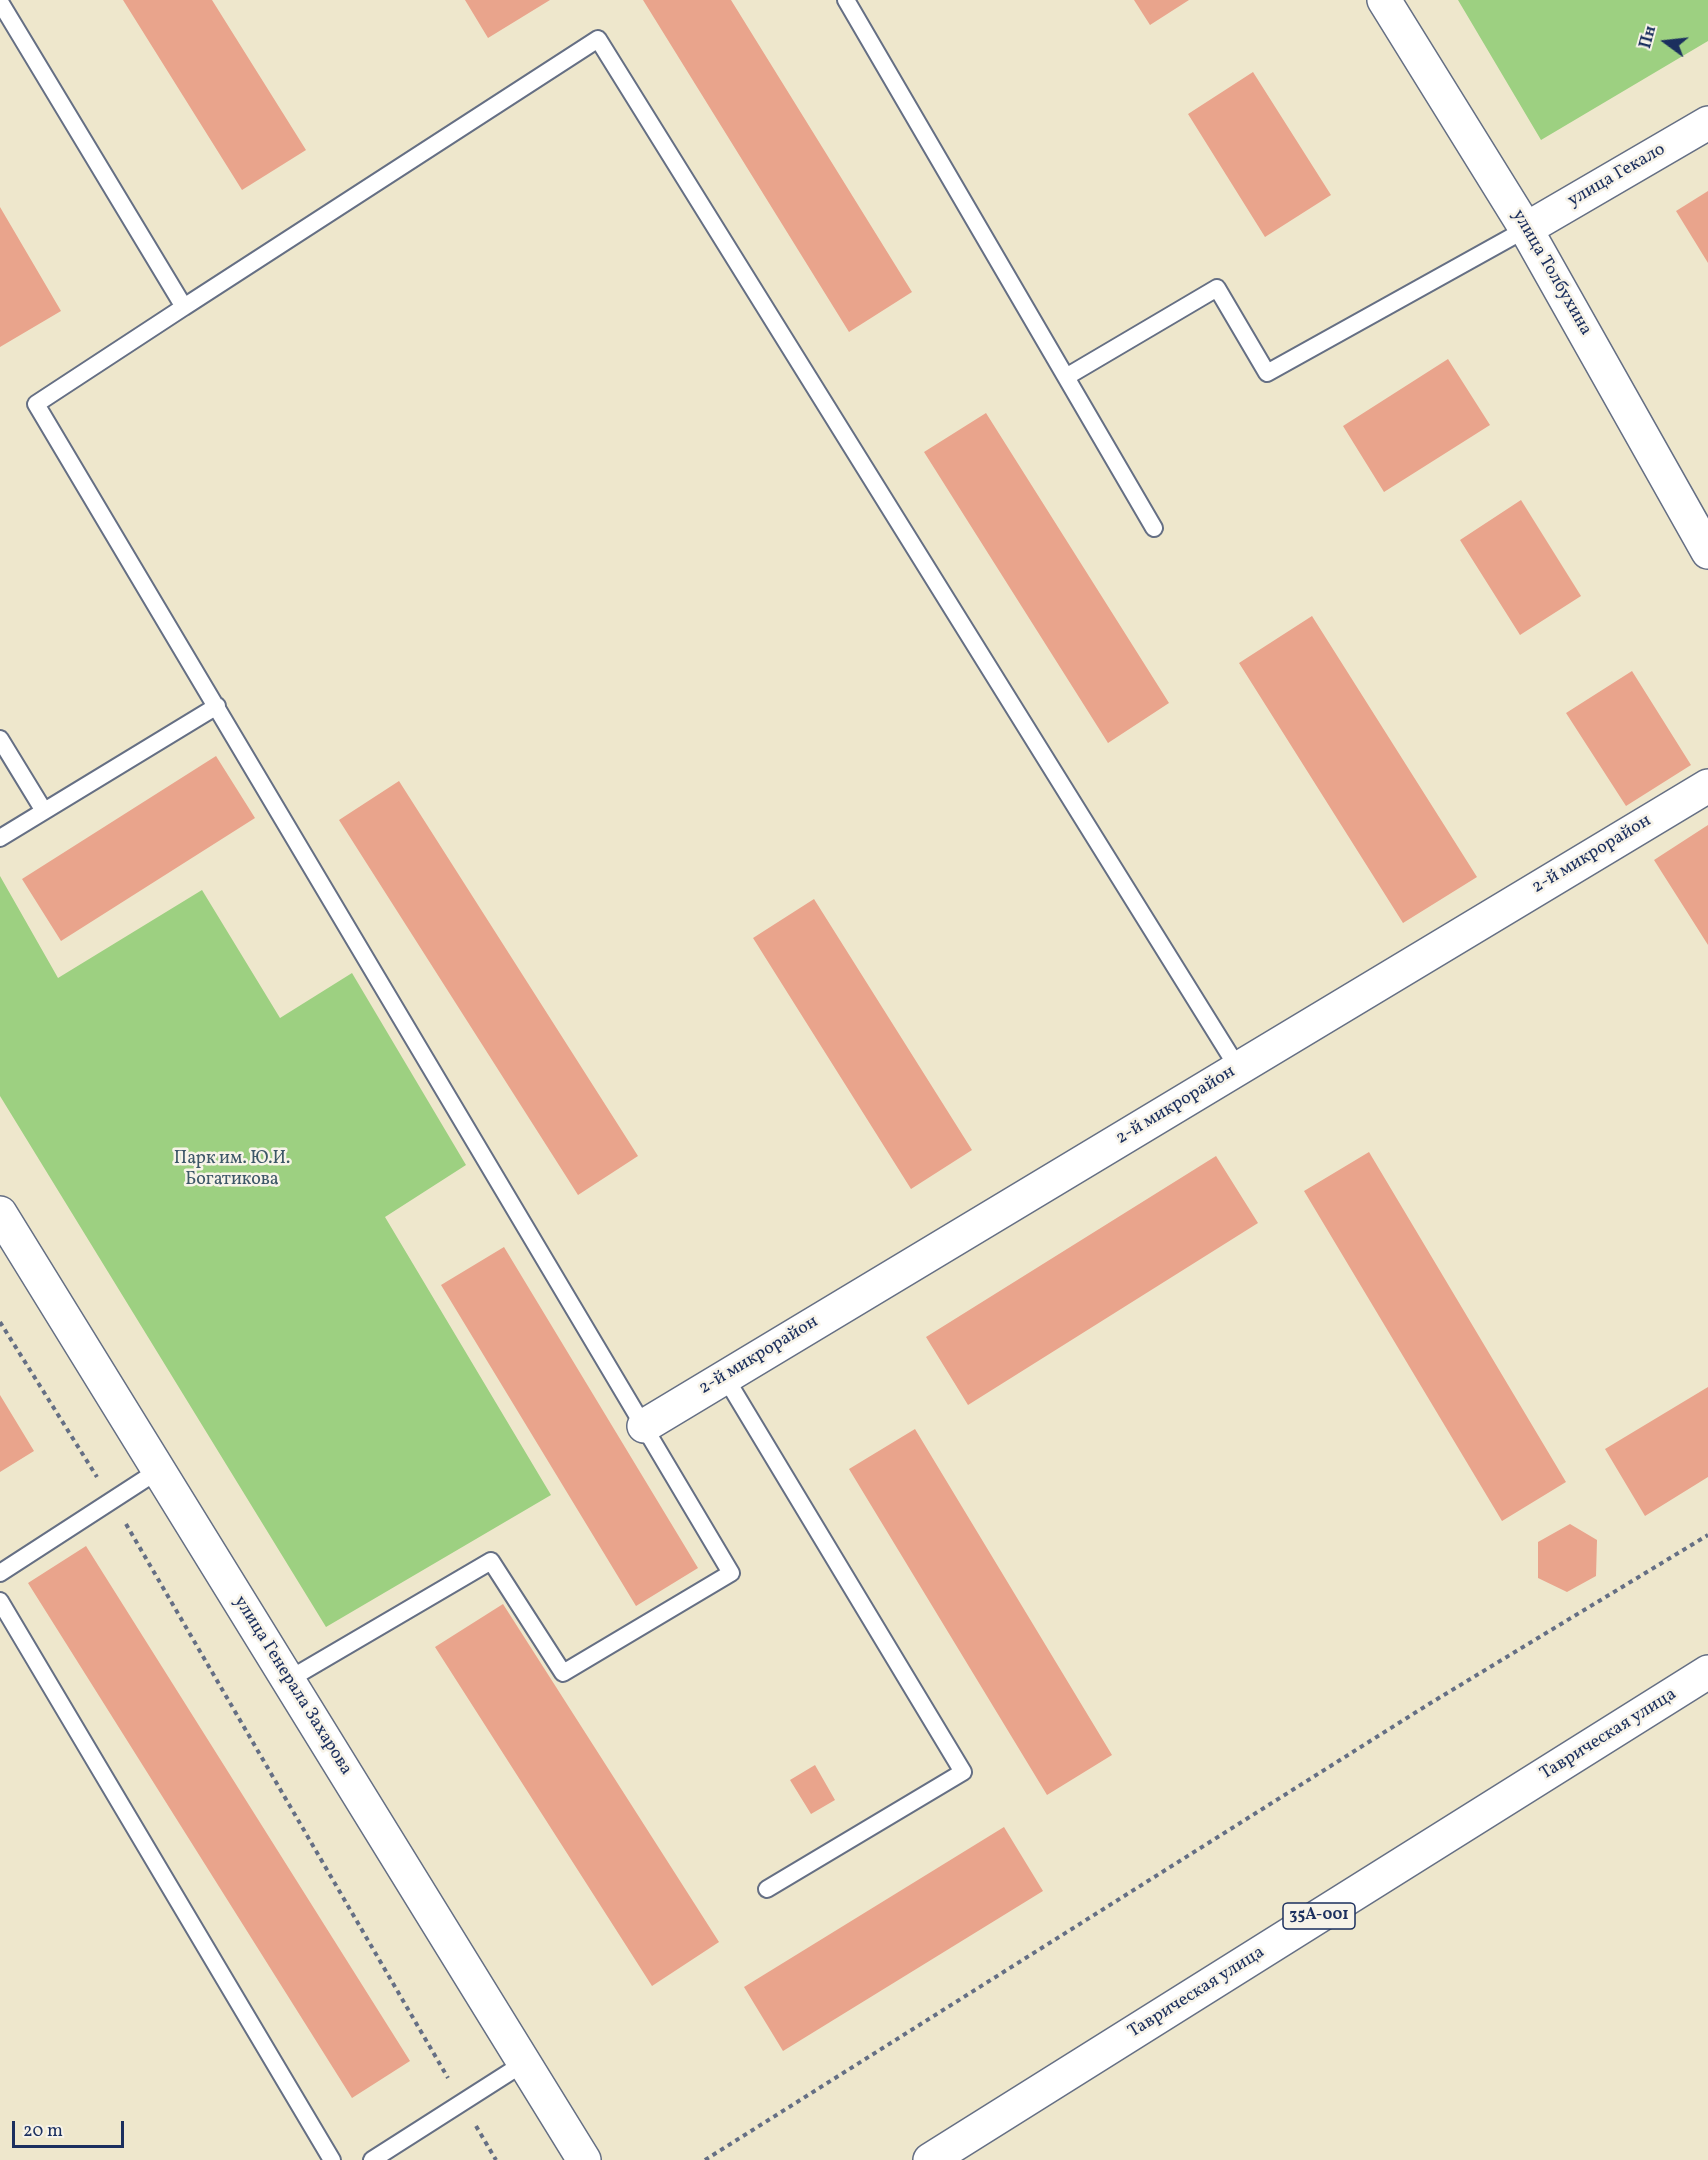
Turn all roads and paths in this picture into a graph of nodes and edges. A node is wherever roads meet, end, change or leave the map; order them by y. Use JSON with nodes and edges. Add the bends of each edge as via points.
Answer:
{"nodes":[{"id":1,"x":846,"y":0,"type":"edge"},
{"id":2,"x":1384,"y":0,"type":"edge"},
{"id":3,"x":0,"y":2,"type":"edge"},
{"id":4,"x":1708,"y":123,"type":"edge"},
{"id":5,"x":1526,"y":229,"type":"junction"},
{"id":6,"x":184,"y":308,"type":"junction"},
{"id":7,"x":1066,"y":377,"type":"junction"},
{"id":8,"x":1154,"y":528,"type":"dead end"},
{"id":9,"x":1708,"y":552,"type":"edge"},
{"id":10,"x":217,"y":706,"type":"junction"},
{"id":11,"x":0,"y":739,"type":"edge"},
{"id":12,"x":1708,"y":786,"type":"edge"},
{"id":13,"x":44,"y":811,"type":"junction"},
{"id":14,"x":0,"y":838,"type":"edge"},
{"id":15,"x":1238,"y":1068,"type":"junction"},
{"id":16,"x":0,"y":1213,"type":"edge"},
{"id":17,"x":0,"y":1322,"type":"edge"},
{"id":18,"x":725,"y":1377,"type":"junction"},
{"id":19,"x":644,"y":1426,"type":"junction"},
{"id":20,"x":159,"y":1470,"type":"junction"},
{"id":21,"x":112,"y":1500,"type":"junction"},
{"id":22,"x":1708,"y":1535,"type":"edge"},
{"id":23,"x":0,"y":1574,"type":"edge"},
{"id":24,"x":0,"y":1602,"type":"edge"},
{"id":25,"x":1708,"y":1672,"type":"edge"},
{"id":26,"x":288,"y":1680,"type":"junction"},
{"id":27,"x":767,"y":1889,"type":"dead end"},
{"id":28,"x":524,"y":2063,"type":"junction"},
{"id":29,"x":463,"y":2103,"type":"junction"},
{"id":30,"x":332,"y":2160,"type":"edge"},
{"id":31,"x":372,"y":2160,"type":"edge"},
{"id":32,"x":496,"y":2160,"type":"edge"},
{"id":33,"x":584,"y":2160,"type":"edge"},
{"id":34,"x":705,"y":2160,"type":"edge"},
{"id":35,"x":930,"y":2160,"type":"edge"}],
"edges":[{"from":1,"to":7,"type":"lane"},
{"from":2,"to":5,"type":"main road","name":"улица Толбухина"},
{"from":3,"to":6,"type":"lane"},
{"from":4,"to":5,"type":"main road","name":"улица Гекало"},
{"from":5,"to":7,"type":"lane","via":[[1267,373],[1217,288]]},
{"from":5,"to":9,"type":"main road","name":"улица Толбухина"},
{"from":6,"to":10,"type":"lane","via":[[36,404]]},
{"from":6,"to":15,"type":"lane","via":[[598,39]]},
{"from":7,"to":8,"type":"lane"},
{"from":10,"to":13,"type":"lane"},
{"from":10,"to":19,"type":"lane"},
{"from":11,"to":13,"type":"lane"},
{"from":12,"to":15,"type":"main road","name":"2-й микрорайон"},
{"from":13,"to":14,"type":"lane"},
{"from":15,"to":18,"type":"main road","name":"2-й микрорайон"},
{"from":16,"to":20,"type":"main road","name":"улица Генерала Захарова"},
{"from":17,"to":21,"type":"path"},
{"from":18,"to":19,"type":"main road","name":"2-й микрорайон"},
{"from":18,"to":27,"type":"lane","via":[[963,1772]]},
{"from":19,"to":26,"type":"lane","via":[[731,1573],[563,1673],[491,1561]]},
{"from":20,"to":21,"type":"lane"},
{"from":20,"to":26,"type":"main road","name":"улица Генерала Захарова"},
{"from":21,"to":23,"type":"lane"},
{"from":21,"to":29,"type":"path"},
{"from":22,"to":34,"type":"path","via":[[1429,1704]]},
{"from":24,"to":30,"type":"lane"},
{"from":25,"to":35,"type":"main road","name":"Таврическая улица","number":"35А-001"},
{"from":26,"to":28,"type":"main road","name":"улица Генерала Захарова"},
{"from":28,"to":29,"type":"lane"},
{"from":28,"to":33,"type":"main road","name":"улица Генерала Захарова"},
{"from":29,"to":31,"type":"lane"},
{"from":29,"to":32,"type":"path"}]}
